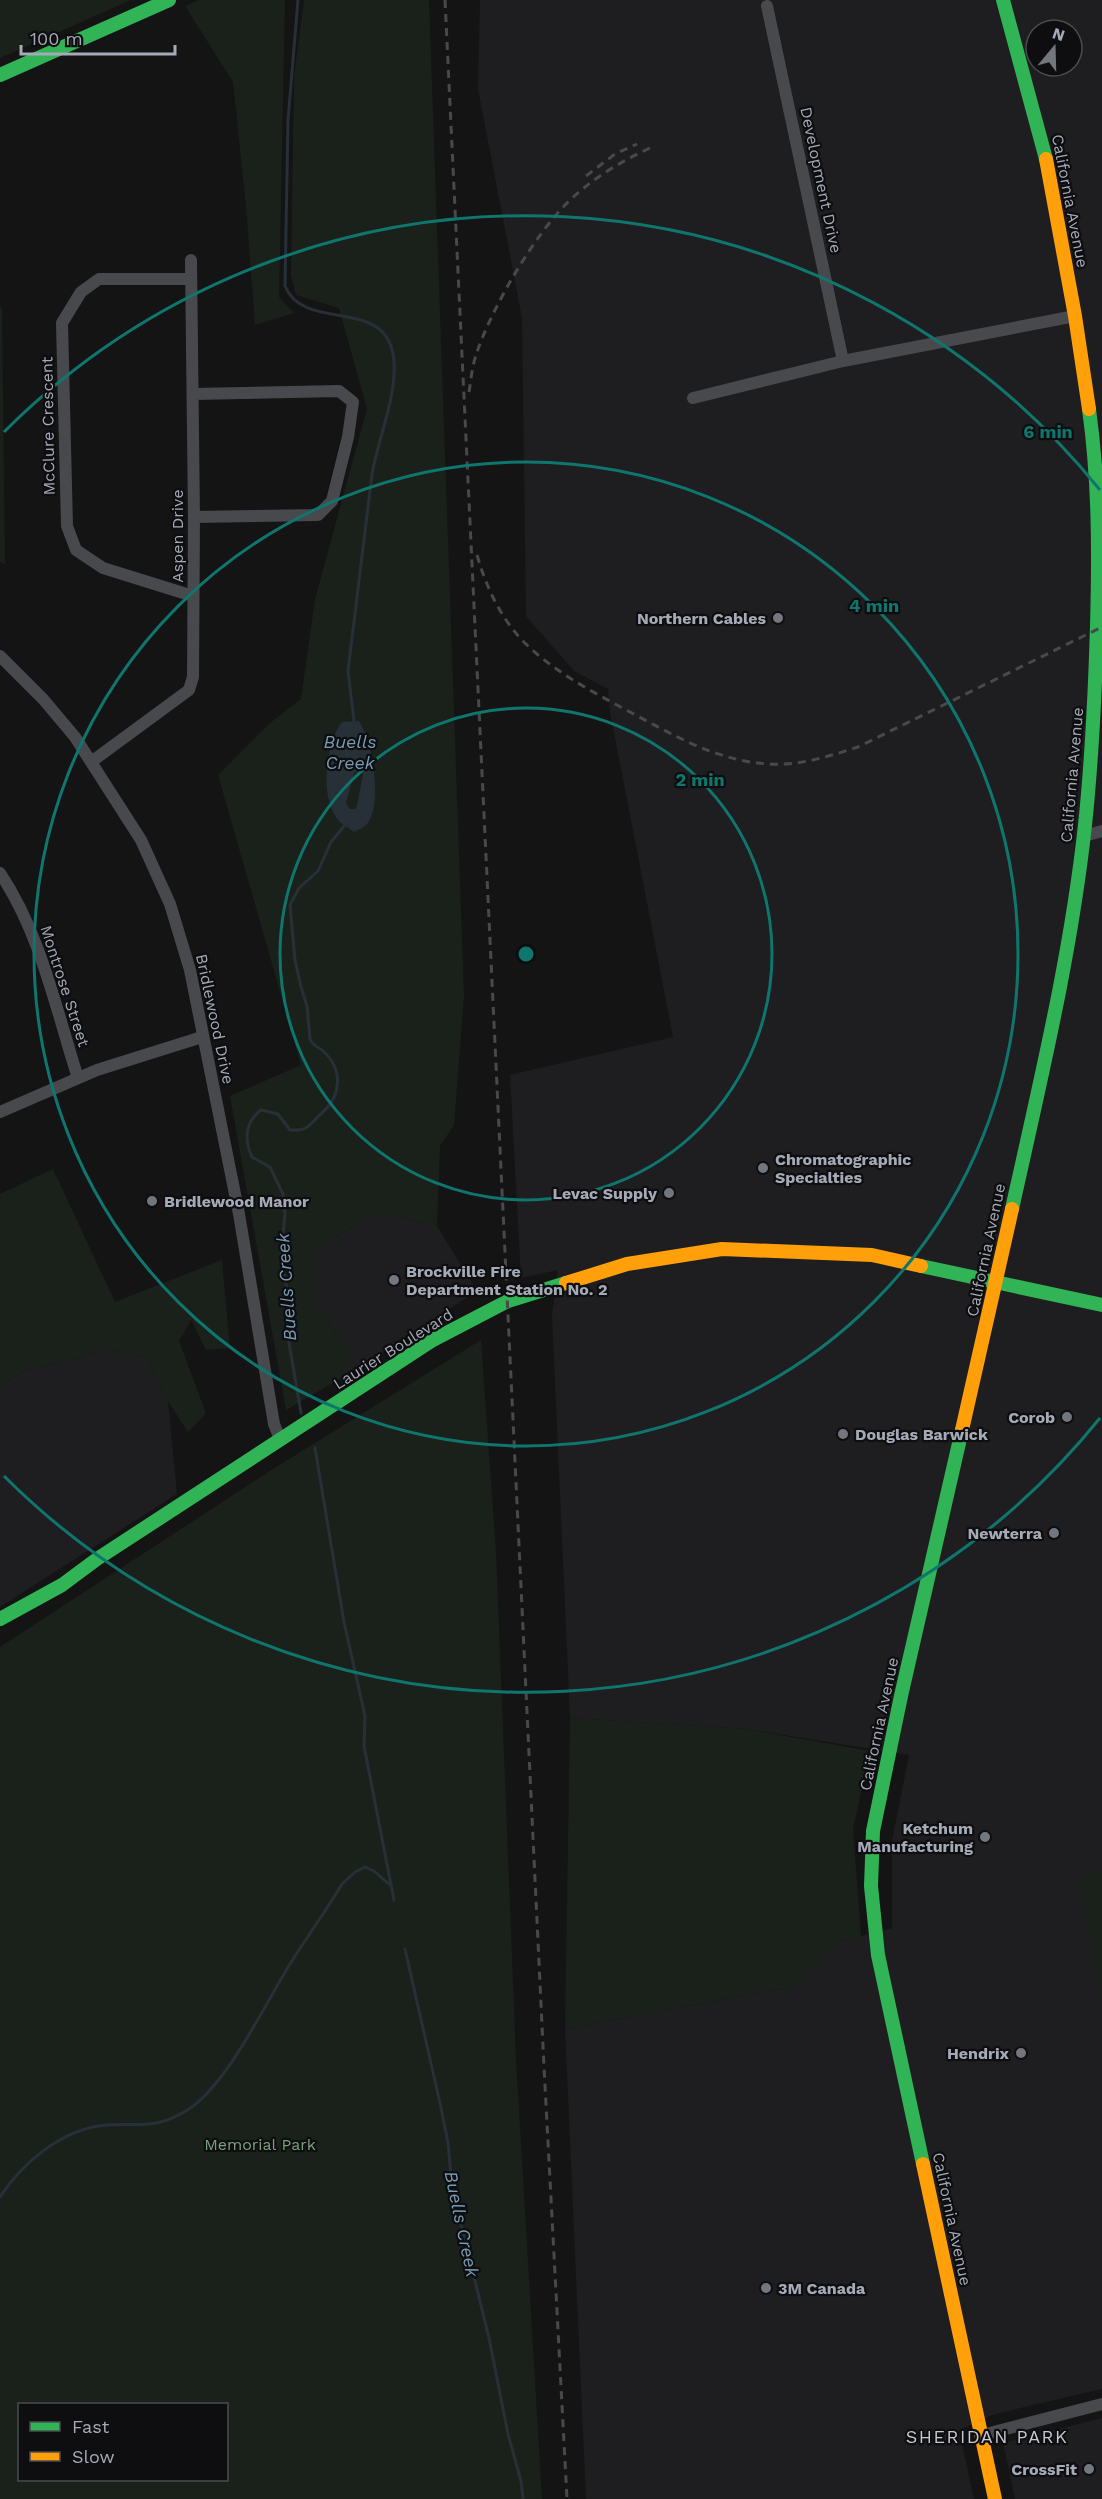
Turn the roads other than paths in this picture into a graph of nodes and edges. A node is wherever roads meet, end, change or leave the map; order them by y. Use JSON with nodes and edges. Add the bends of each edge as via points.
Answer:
{"nodes":[{"id":1,"x":169,"y":0,"type":"edge"},
{"id":2,"x":1003,"y":0,"type":"edge"},
{"id":3,"x":767,"y":6,"type":"dead end"},
{"id":4,"x":0,"y":75,"type":"edge"},
{"id":5,"x":191,"y":260,"type":"dead end"},
{"id":6,"x":191,"y":279,"type":"junction"},
{"id":7,"x":1075,"y":316,"type":"junction"},
{"id":8,"x":843,"y":361,"type":"junction"},
{"id":9,"x":193,"y":394,"type":"junction"},
{"id":10,"x":693,"y":398,"type":"dead end"},
{"id":11,"x":194,"y":516,"type":"junction"},
{"id":12,"x":193,"y":596,"type":"junction"},
{"id":13,"x":1,"y":659,"type":"edge"},
{"id":14,"x":91,"y":762,"type":"junction"},
{"id":15,"x":1102,"y":831,"type":"edge"},
{"id":16,"x":1084,"y":836,"type":"junction"},
{"id":17,"x":0,"y":873,"type":"edge"},
{"id":18,"x":202,"y":1037,"type":"junction"},
{"id":19,"x":78,"y":1078,"type":"junction"},
{"id":20,"x":0,"y":1112,"type":"edge"},
{"id":21,"x":996,"y":1282,"type":"junction"},
{"id":22,"x":1102,"y":1305,"type":"edge"},
{"id":23,"x":280,"y":1439,"type":"junction"},
{"id":24,"x":0,"y":1619,"type":"edge"},
{"id":25,"x":1102,"y":2404,"type":"edge"},
{"id":26,"x":982,"y":2434,"type":"junction"},
{"id":27,"x":995,"y":2499,"type":"edge"}],
"edges":[{"from":1,"to":4,"type":"street"},
{"from":2,"to":7,"type":"street","name":"California Avenue","via":[[1051,178]]},
{"from":3,"to":8,"type":"street","name":"Development Drive"},
{"from":5,"to":6,"type":"street","name":"Aspen Drive"},
{"from":6,"to":9,"type":"street","name":"Aspen Drive"},
{"from":6,"to":12,"type":"street","name":"McClure Crescent","via":[[99,279],[81,292],[62,323],[67,526],[76,550],[103,568]]},
{"from":7,"to":8,"type":"street"},
{"from":7,"to":16,"type":"street","name":"California Avenue","via":[[1096,459],[1099,551],[1095,710]]},
{"from":8,"to":10,"type":"street"},
{"from":9,"to":11,"type":"street","name":"Aspen Drive"},
{"from":9,"to":11,"type":"street","via":[[339,391],[353,402],[332,501],[318,515]]},
{"from":11,"to":12,"type":"street","name":"Aspen Drive"},
{"from":12,"to":14,"type":"street","name":"Aspen Drive","via":[[194,669],[189,690]]},
{"from":13,"to":14,"type":"street","name":"Bridlewood Drive","via":[[43,699]]},
{"from":14,"to":18,"type":"street","name":"Bridlewood Drive","via":[[141,840],[170,904],[190,970]]},
{"from":15,"to":16,"type":"street"},
{"from":16,"to":21,"type":"street","name":"California Avenue","via":[[1059,992]]},
{"from":17,"to":19,"type":"street","name":"Montrose Street","via":[[36,945]]},
{"from":18,"to":19,"type":"street"},
{"from":18,"to":23,"type":"street","name":"Bridlewood Drive","via":[[239,1214],[274,1424]]},
{"from":19,"to":20,"type":"street"},
{"from":21,"to":22,"type":"street","name":"Laurier Boulevard"},
{"from":21,"to":23,"type":"street","name":"Laurier Boulevard","via":[[861,1255],[722,1249],[627,1264],[508,1301],[432,1340]]},
{"from":21,"to":26,"type":"street","name":"California Avenue","via":[[884,1775],[873,1831],[871,1886],[878,1955]]},
{"from":23,"to":24,"type":"street","name":"Laurier Boulevard","via":[[62,1585]]},
{"from":25,"to":26,"type":"street"},
{"from":26,"to":27,"type":"street","name":"California Avenue"}]}
